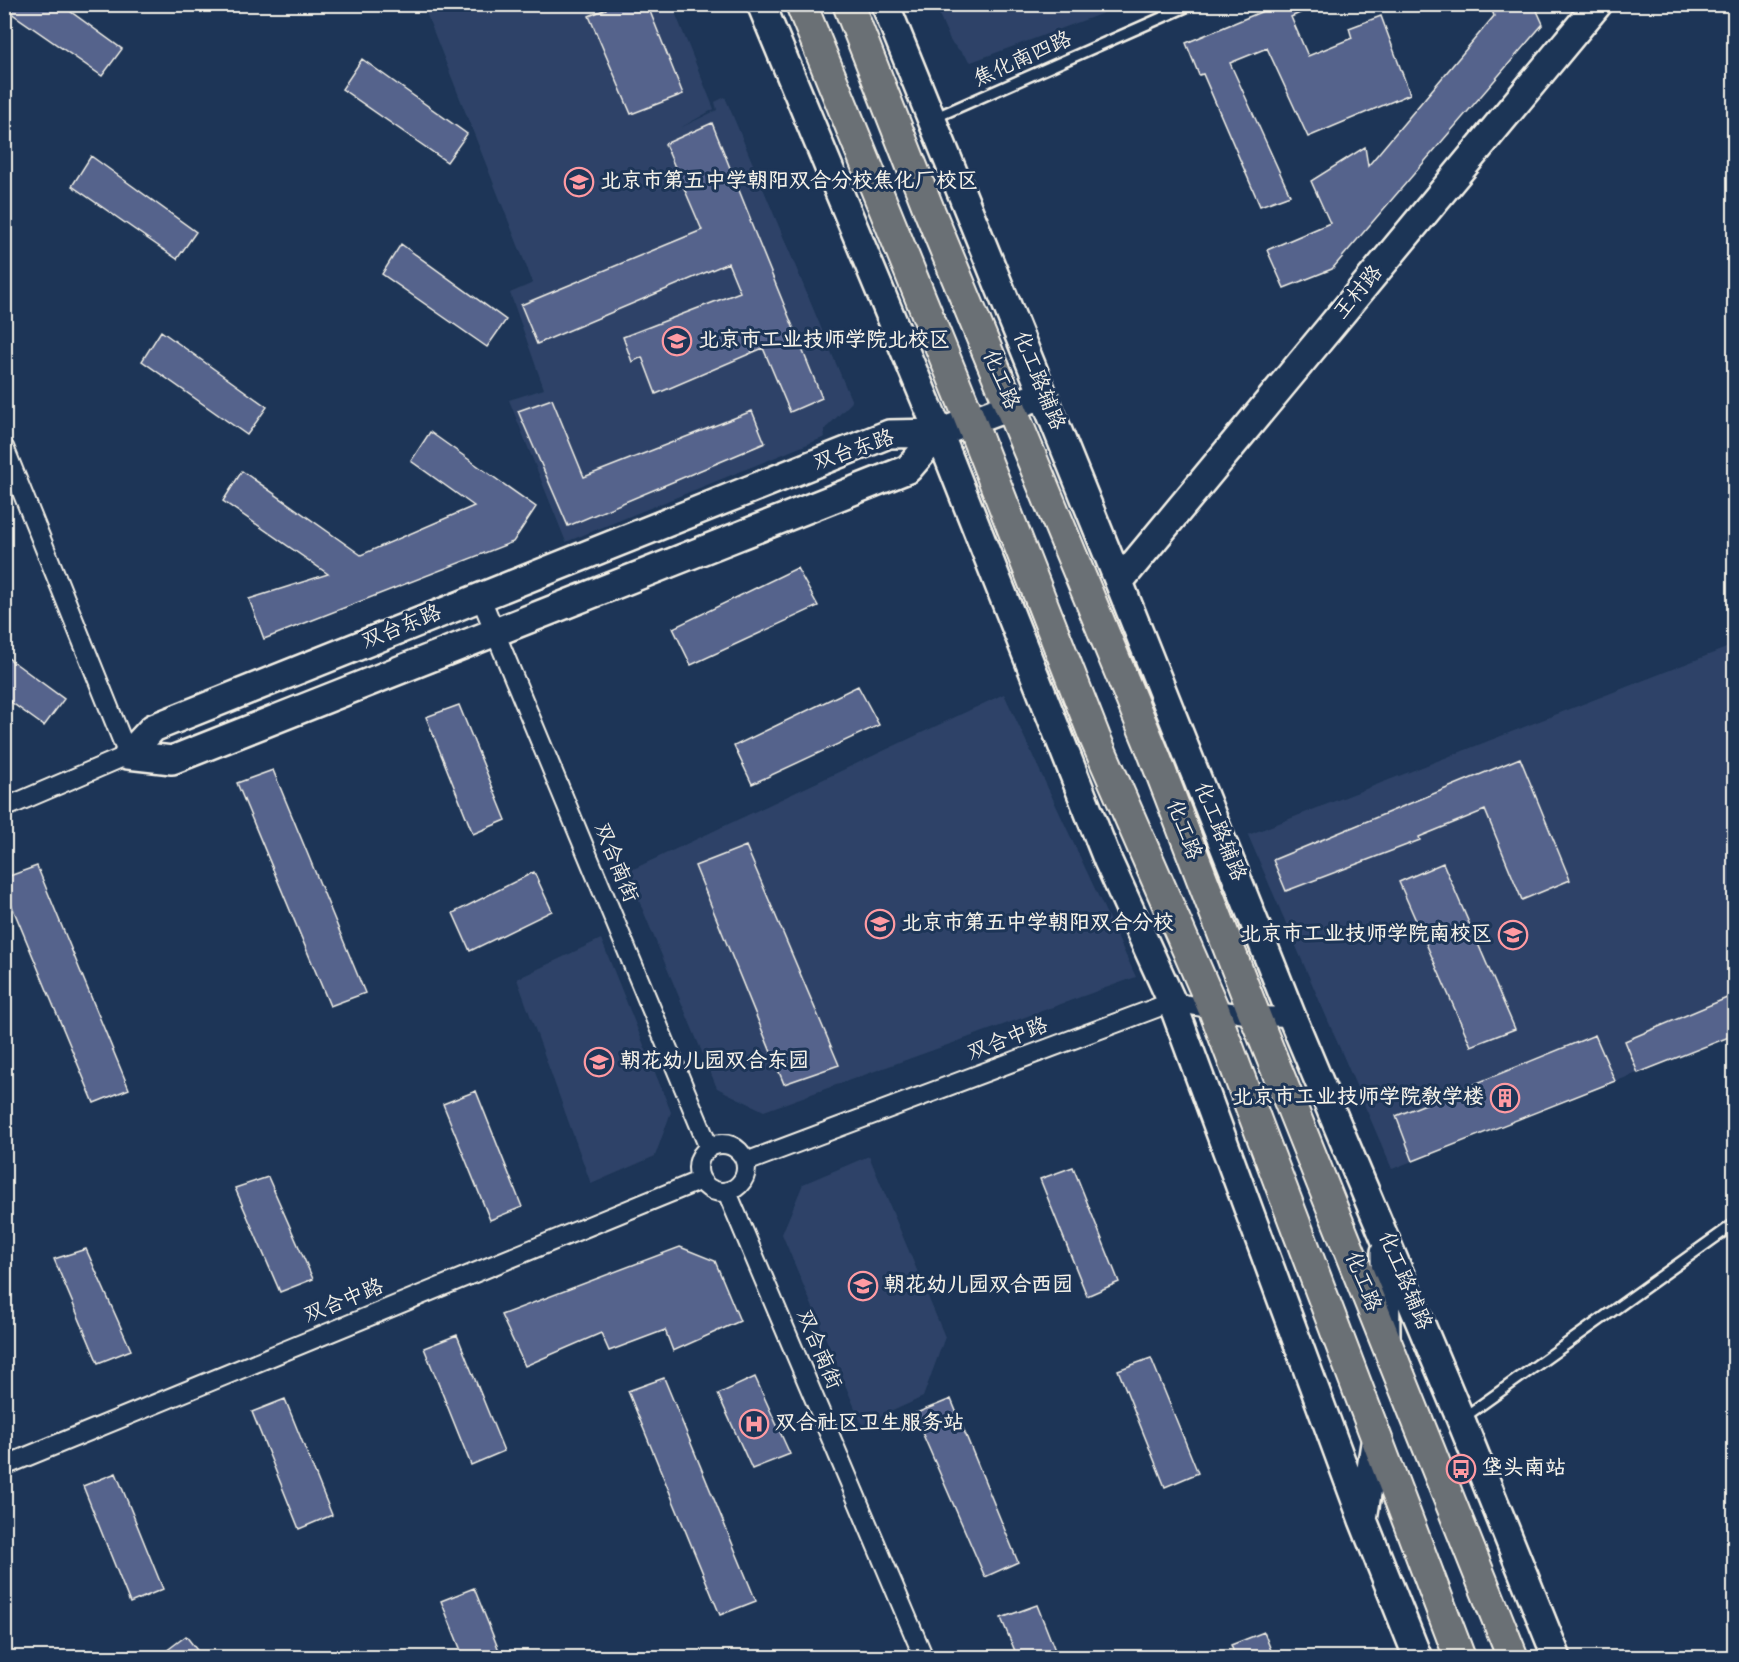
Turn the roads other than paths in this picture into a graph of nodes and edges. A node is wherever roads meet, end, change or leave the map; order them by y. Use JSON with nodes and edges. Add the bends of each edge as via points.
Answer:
{"nodes":[{"id":1,"x":761,"y":4,"type":"edge"},
{"id":2,"x":801,"y":4,"type":"edge"},
{"id":3,"x":848,"y":4,"type":"edge"},
{"id":4,"x":885,"y":4,"type":"edge"},
{"id":5,"x":1193,"y":4,"type":"edge"},
{"id":6,"x":1598,"y":4,"type":"edge"},
{"id":7,"x":824,"y":59,"type":"junction"},
{"id":8,"x":932,"y":119,"type":"junction"},
{"id":9,"x":844,"y":202,"type":"junction"},
{"id":10,"x":1043,"y":394,"type":"junction"},
{"id":11,"x":1011,"y":407,"type":"junction"},
{"id":12,"x":971,"y":422,"type":"junction"},
{"id":13,"x":939,"y":433,"type":"junction"},
{"id":14,"x":4,"y":447,"type":"edge"},
{"id":15,"x":1119,"y":582,"type":"junction"},
{"id":16,"x":480,"y":596,"type":"junction"},
{"id":17,"x":495,"y":633,"type":"junction"},
{"id":18,"x":1095,"y":738,"type":"junction"},
{"id":19,"x":128,"y":755,"type":"junction"},
{"id":20,"x":4,"y":808,"type":"edge"},
{"id":21,"x":1108,"y":861,"type":"junction"},
{"id":22,"x":1172,"y":1002,"type":"junction"},
{"id":23,"x":1214,"y":1010,"type":"junction"},
{"id":24,"x":1255,"y":1016,"type":"junction"},
{"id":25,"x":1292,"y":1017,"type":"junction"},
{"id":26,"x":709,"y":1148,"type":"junction"},
{"id":27,"x":746,"y":1162,"type":"junction"},
{"id":28,"x":701,"y":1180,"type":"junction"},
{"id":29,"x":727,"y":1192,"type":"junction"},
{"id":30,"x":1734,"y":1224,"type":"edge"},
{"id":31,"x":1385,"y":1236,"type":"junction"},
{"id":32,"x":1386,"y":1340,"type":"junction"},
{"id":33,"x":1461,"y":1420,"type":"junction"},
{"id":34,"x":1376,"y":1437,"type":"junction"},
{"id":35,"x":4,"y":1466,"type":"edge"},
{"id":36,"x":1363,"y":1520,"type":"junction"},
{"id":37,"x":924,"y":1658,"type":"edge"},
{"id":38,"x":1418,"y":1658,"type":"edge"},
{"id":39,"x":1461,"y":1658,"type":"edge"},
{"id":40,"x":1513,"y":1658,"type":"edge"},
{"id":41,"x":1557,"y":1658,"type":"edge"}],
"edges":[{"from":1,"to":9,"type":"street"},
{"from":2,"to":7,"type":"main road","name":"化工路"},
{"from":3,"to":11,"type":"main road","name":"化工路"},
{"from":4,"to":8,"type":"street","name":"化工路辅路"},
{"from":5,"to":8,"type":"lane","name":"焦化南四路"},
{"from":6,"to":15,"type":"street","name":"王村路"},
{"from":7,"to":9,"type":"street"},
{"from":7,"to":12,"type":"main road","name":"化工路"},
{"from":8,"to":10,"type":"street","name":"化工路辅路"},
{"from":9,"to":13,"type":"street"},
{"from":10,"to":11,"type":"street"},
{"from":10,"to":15,"type":"street","name":"化工路辅路"},
{"from":11,"to":12,"type":"street"},
{"from":11,"to":24,"type":"main road","name":"化工路","via":[[1153,752]]},
{"from":12,"to":13,"type":"street"},
{"from":12,"to":18,"type":"main road","name":"化工路"},
{"from":13,"to":16,"type":"street","name":"双台东路","via":[[889,434]]},
{"from":13,"to":17,"type":"street","name":"双台东路","via":[[908,469]]},
{"from":13,"to":21,"type":"street"},
{"from":14,"to":19,"type":"street"},
{"from":15,"to":25,"type":"street","name":"化工路辅路"},
{"from":16,"to":17,"type":"street","name":"双合南街"},
{"from":16,"to":19,"type":"street","name":"双台东路","via":[[153,728]]},
{"from":17,"to":19,"type":"street","name":"双台东路","via":[[172,760]]},
{"from":17,"to":26,"type":"street","name":"双合南街"},
{"from":18,"to":21,"type":"street"},
{"from":18,"to":23,"type":"main road","name":"化工路"},
{"from":19,"to":20,"type":"street"},
{"from":21,"to":22,"type":"street"},
{"from":22,"to":23,"type":"street"},
{"from":22,"to":27,"type":"street","name":"双合中路"},
{"from":22,"to":36,"type":"street"},
{"from":23,"to":24,"type":"street"},
{"from":23,"to":34,"type":"main road","name":"化工路"},
{"from":24,"to":25,"type":"street"},
{"from":24,"to":32,"type":"main road","name":"化工路"},
{"from":25,"to":31,"type":"street","name":"化工路辅路"},
{"from":26,"to":27,"type":"street","via":[[716,1144],[731,1145]]},
{"from":26,"to":28,"type":"street","via":[[699,1159]]},
{"from":27,"to":29,"type":"street","via":[[744,1178]]},
{"from":28,"to":29,"type":"street","via":[[712,1190]]},
{"from":28,"to":35,"type":"street","name":"双合中路"},
{"from":29,"to":37,"type":"street","name":"双合南街"},
{"from":30,"to":33,"type":"lane"},
{"from":31,"to":32,"type":"street"},
{"from":31,"to":33,"type":"street","name":"化工路辅路"},
{"from":32,"to":40,"type":"main road","name":"化工路"},
{"from":33,"to":41,"type":"street","name":"化工路辅路"},
{"from":34,"to":36,"type":"street"},
{"from":34,"to":39,"type":"main road","name":"化工路"},
{"from":36,"to":38,"type":"street"}]}
